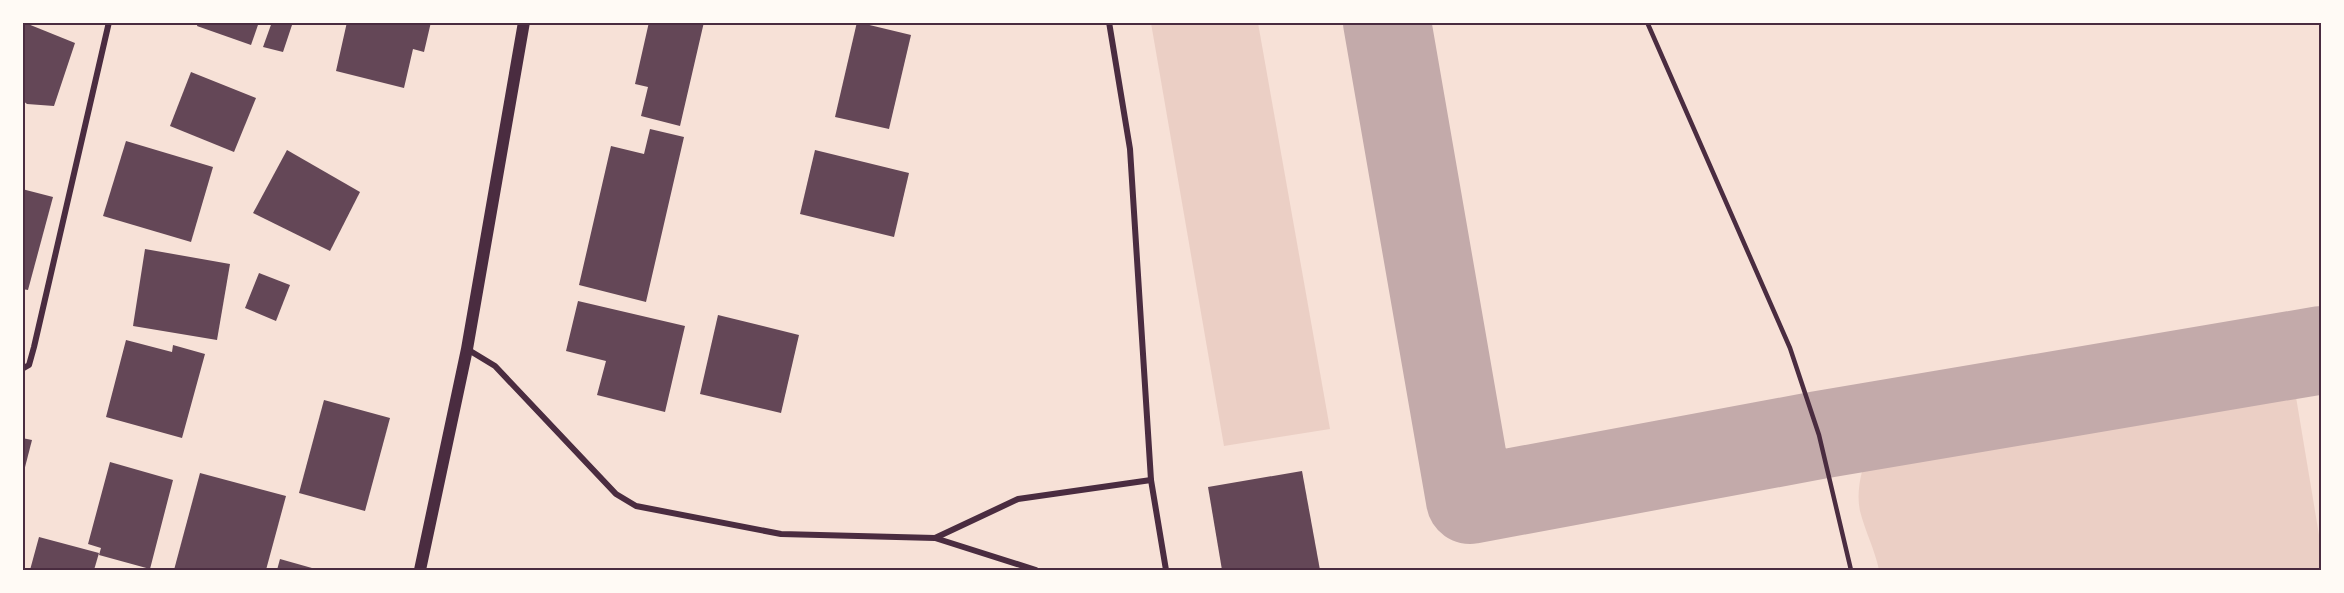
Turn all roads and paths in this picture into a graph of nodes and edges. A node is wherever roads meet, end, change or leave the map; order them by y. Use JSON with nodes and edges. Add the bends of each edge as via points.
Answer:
{"nodes":[{"id":1,"x":109,"y":22,"type":"edge"},
{"id":2,"x":524,"y":22,"type":"edge"},
{"id":3,"x":1109,"y":22,"type":"edge"},
{"id":4,"x":1647,"y":22,"type":"edge"},
{"id":5,"x":467,"y":349,"type":"junction"},
{"id":6,"x":22,"y":369,"type":"edge"},
{"id":7,"x":1151,"y":480,"type":"junction"},
{"id":8,"x":935,"y":538,"type":"junction"},
{"id":9,"x":420,"y":570,"type":"edge"},
{"id":10,"x":1036,"y":570,"type":"edge"},
{"id":11,"x":1166,"y":570,"type":"edge"},
{"id":12,"x":1851,"y":570,"type":"edge"}],
"edges":[{"from":1,"to":6,"type":"street","via":[[32,356],[29,365]]},
{"from":2,"to":5,"type":"main road"},
{"from":3,"to":7,"type":"street","via":[[1130,150]]},
{"from":4,"to":12,"type":"lane","via":[[1790,348],[1819,435]]},
{"from":5,"to":8,"type":"street","via":[[495,366],[616,494],[636,506],[781,534]]},
{"from":5,"to":9,"type":"main road"},
{"from":7,"to":8,"type":"street","via":[[1018,499]]},
{"from":7,"to":11,"type":"street"},
{"from":8,"to":10,"type":"street"}]}
